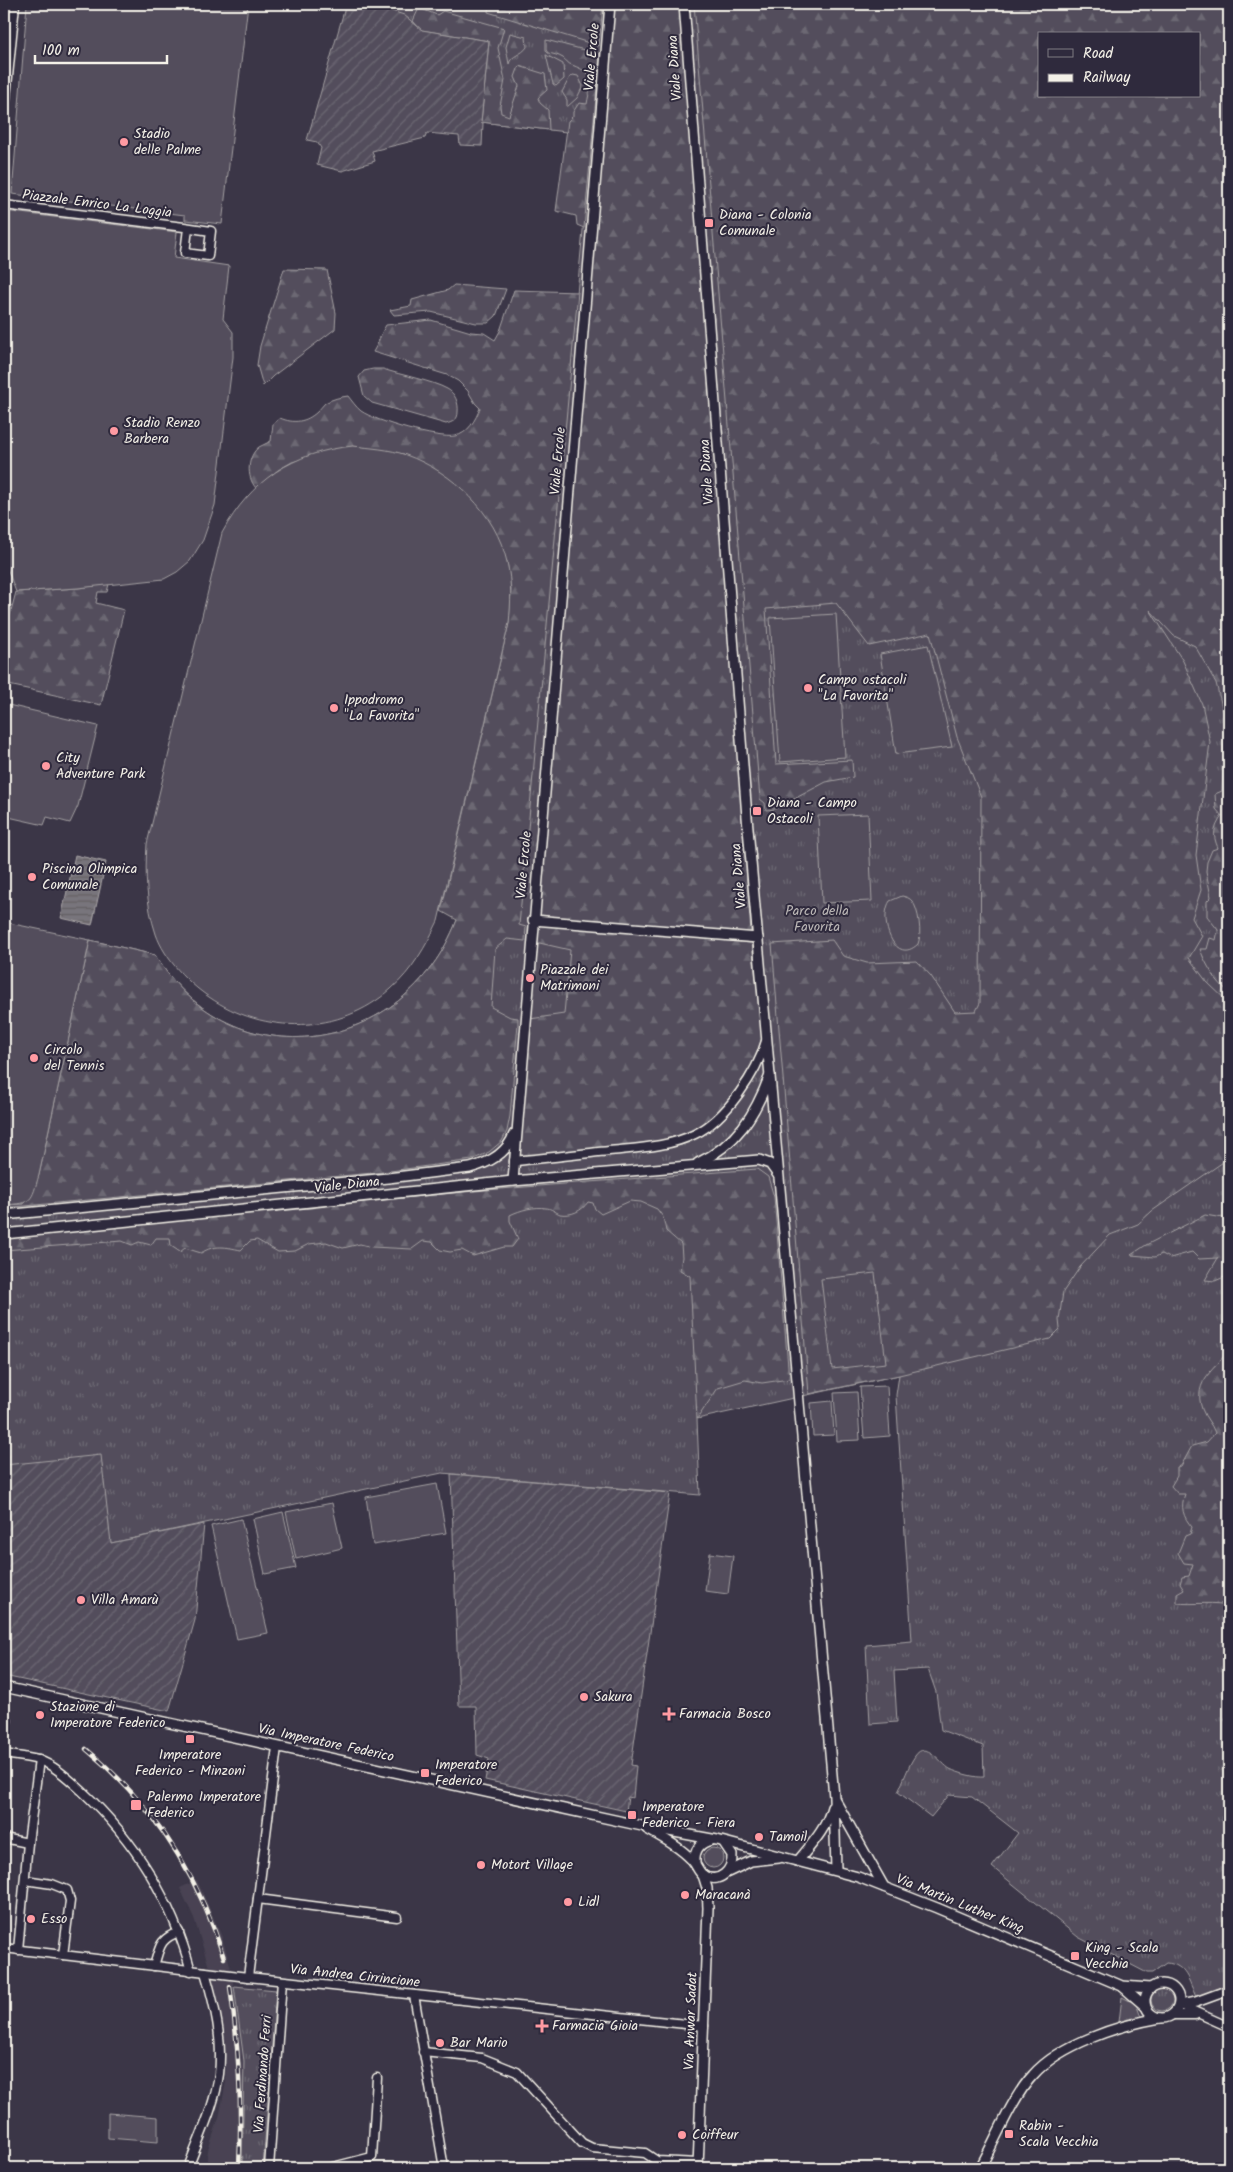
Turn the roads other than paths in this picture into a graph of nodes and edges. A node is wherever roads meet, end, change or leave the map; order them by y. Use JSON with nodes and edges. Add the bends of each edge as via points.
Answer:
{"nodes":[{"id":1,"x":15,"y":4,"type":"edge"},
{"id":2,"x":610,"y":4,"type":"edge"},
{"id":3,"x":684,"y":4,"type":"edge"},
{"id":4,"x":4,"y":118,"type":"edge"},
{"id":5,"x":4,"y":205,"type":"edge"},
{"id":6,"x":188,"y":228,"type":"junction"},
{"id":7,"x":534,"y":920,"type":"junction"},
{"id":8,"x":758,"y":938,"type":"junction"},
{"id":9,"x":768,"y":1038,"type":"junction"},
{"id":10,"x":770,"y":1073,"type":"junction"},
{"id":11,"x":516,"y":1127,"type":"junction"},
{"id":12,"x":514,"y":1161,"type":"junction"},
{"id":13,"x":694,"y":1166,"type":"junction"},
{"id":14,"x":780,"y":1180,"type":"junction"},
{"id":15,"x":513,"y":1181,"type":"junction"},
{"id":16,"x":4,"y":1215,"type":"edge"},
{"id":17,"x":4,"y":1234,"type":"edge"},
{"id":18,"x":4,"y":1687,"type":"edge"},
{"id":19,"x":7,"y":1720,"type":"dead end"},
{"id":20,"x":4,"y":1741,"type":"edge"},
{"id":21,"x":277,"y":1746,"type":"junction"},
{"id":22,"x":4,"y":1754,"type":"edge"},
{"id":23,"x":39,"y":1760,"type":"junction"},
{"id":24,"x":834,"y":1797,"type":"junction"},
{"id":25,"x":642,"y":1826,"type":"junction"},
{"id":26,"x":4,"y":1838,"type":"edge"},
{"id":27,"x":717,"y":1840,"type":"junction"},
{"id":28,"x":28,"y":1843,"type":"junction"},
{"id":29,"x":784,"y":1858,"type":"junction"},
{"id":30,"x":798,"y":1861,"type":"junction"},
{"id":31,"x":694,"y":1862,"type":"junction"},
{"id":32,"x":836,"y":1870,"type":"junction"},
{"id":33,"x":728,"y":1872,"type":"junction"},
{"id":34,"x":703,"y":1875,"type":"junction"},
{"id":35,"x":25,"y":1880,"type":"junction"},
{"id":36,"x":884,"y":1887,"type":"junction"},
{"id":37,"x":258,"y":1899,"type":"junction"},
{"id":38,"x":397,"y":1917,"type":"dead end"},
{"id":39,"x":179,"y":1932,"type":"junction"},
{"id":40,"x":4,"y":1948,"type":"edge"},
{"id":41,"x":18,"y":1950,"type":"junction"},
{"id":42,"x":62,"y":1955,"type":"junction"},
{"id":43,"x":154,"y":1966,"type":"junction"},
{"id":44,"x":191,"y":1971,"type":"junction"},
{"id":45,"x":205,"y":1972,"type":"junction"},
{"id":46,"x":248,"y":1977,"type":"junction"},
{"id":47,"x":282,"y":1981,"type":"junction"},
{"id":48,"x":1122,"y":1986,"type":"junction"},
{"id":49,"x":1150,"y":1988,"type":"junction"},
{"id":50,"x":1229,"y":1990,"type":"edge"},
{"id":51,"x":414,"y":1996,"type":"junction"},
{"id":52,"x":1204,"y":2000,"type":"junction"},
{"id":53,"x":1180,"y":2005,"type":"junction"},
{"id":54,"x":1145,"y":2006,"type":"junction"},
{"id":55,"x":1172,"y":2016,"type":"junction"},
{"id":56,"x":1200,"y":2016,"type":"junction"},
{"id":57,"x":1160,"y":2018,"type":"junction"},
{"id":58,"x":704,"y":2026,"type":"junction"},
{"id":59,"x":1228,"y":2027,"type":"edge"},
{"id":60,"x":424,"y":2052,"type":"junction"},
{"id":61,"x":378,"y":2078,"type":"dead end"},
{"id":62,"x":698,"y":2166,"type":"edge"},
{"id":63,"x":188,"y":2168,"type":"edge"},
{"id":64,"x":269,"y":2168,"type":"edge"},
{"id":65,"x":329,"y":2168,"type":"edge"},
{"id":66,"x":444,"y":2168,"type":"edge"},
{"id":67,"x":980,"y":2168,"type":"edge"}],
"edges":[{"from":1,"to":4,"type":"street"},
{"from":2,"to":7,"type":"street","name":"Viale Ercole"},
{"from":3,"to":8,"type":"street","name":"Viale Diana"},
{"from":5,"to":6,"type":"street","name":"Piazzale Enrico La Loggia"},
{"from":6,"to":6,"type":"street","name":"Piazzale Enrico La Loggia","via":[[211,230],[208,256],[185,252]]},
{"from":7,"to":8,"type":"street"},
{"from":7,"to":11,"type":"street","name":"Viale Ercole"},
{"from":8,"to":9,"type":"street","name":"Viale Diana"},
{"from":9,"to":10,"type":"street","name":"Viale Diana"},
{"from":9,"to":12,"type":"street","name":"Viale Diana","via":[[761,1057],[730,1105],[695,1134],[671,1143],[646,1147]]},
{"from":10,"to":13,"type":"street","name":"Viale Diana","via":[[756,1107],[737,1135],[714,1156]]},
{"from":10,"to":14,"type":"street","name":"Viale Diana"},
{"from":11,"to":12,"type":"street","name":"Viale Ercole"},
{"from":11,"to":16,"type":"street","name":"Viale Diana","via":[[500,1154],[470,1168]]},
{"from":12,"to":15,"type":"street","name":"Viale Ercole"},
{"from":13,"to":14,"type":"street","name":"Viale Diana","via":[[765,1161],[774,1168]]},
{"from":13,"to":15,"type":"street","name":"Viale Diana"},
{"from":14,"to":24,"type":"street"},
{"from":15,"to":17,"type":"street","name":"Viale Diana"},
{"from":18,"to":21,"type":"street","name":"Via Imperatore Federico"},
{"from":19,"to":20,"type":"street"},
{"from":21,"to":25,"type":"street","name":"Via Imperatore Federico"},
{"from":21,"to":37,"type":"street"},
{"from":22,"to":23,"type":"street"},
{"from":23,"to":28,"type":"street"},
{"from":23,"to":39,"type":"street","via":[[69,1779],[104,1812],[132,1845],[166,1901]]},
{"from":24,"to":30,"type":"street","via":[[830,1815]]},
{"from":24,"to":32,"type":"street"},
{"from":24,"to":36,"type":"street"},
{"from":25,"to":27,"type":"street"},
{"from":25,"to":31,"type":"street","via":[[667,1839]]},
{"from":26,"to":28,"type":"street"},
{"from":27,"to":29,"type":"street"},
{"from":27,"to":31,"type":"street","via":[[702,1843]]},
{"from":27,"to":33,"type":"street","via":[[730,1849],[733,1861]]},
{"from":28,"to":35,"type":"street"},
{"from":29,"to":30,"type":"street","name":"Via Martin Luther King"},
{"from":29,"to":33,"type":"street","via":[[751,1861]]},
{"from":30,"to":32,"type":"street","name":"Via Martin Luther King"},
{"from":31,"to":34,"type":"street"},
{"from":32,"to":36,"type":"street","name":"Via Martin Luther King"},
{"from":33,"to":34,"type":"street","via":[[719,1877]]},
{"from":34,"to":58,"type":"street","name":"Via Anwar Sadat","via":[[708,1908]]},
{"from":35,"to":41,"type":"street"},
{"from":35,"to":42,"type":"street","via":[[67,1890],[70,1902]]},
{"from":36,"to":48,"type":"street","name":"Via Martin Luther King"},
{"from":37,"to":38,"type":"street"},
{"from":37,"to":46,"type":"street"},
{"from":39,"to":43,"type":"street","via":[[166,1937]]},
{"from":39,"to":44,"type":"street"},
{"from":40,"to":41,"type":"street","name":"Via Andrea Cirrincione"},
{"from":41,"to":42,"type":"street","name":"Via Andrea Cirrincione"},
{"from":42,"to":43,"type":"street","name":"Via Andrea Cirrincione"},
{"from":43,"to":44,"type":"street","name":"Via Andrea Cirrincione"},
{"from":44,"to":45,"type":"street","name":"Via Andrea Cirrincione"},
{"from":45,"to":46,"type":"street","name":"Via Andrea Cirrincione"},
{"from":45,"to":63,"type":"street","via":[[217,2017],[219,2073]]},
{"from":46,"to":47,"type":"street","name":"Via Andrea Cirrincione"},
{"from":47,"to":51,"type":"street","name":"Via Andrea Cirrincione"},
{"from":47,"to":64,"type":"street","name":"Via Ferdinando Ferri"},
{"from":48,"to":49,"type":"street","name":"Via Martin Luther King"},
{"from":48,"to":54,"type":"street","name":"Via Martin Luther King"},
{"from":49,"to":53,"type":"street","via":[[1160,1984],[1170,1986],[1179,1995]]},
{"from":49,"to":54,"type":"street","via":[[1145,1996]]},
{"from":50,"to":52,"type":"street"},
{"from":51,"to":58,"type":"street","name":"Via Andrea Cirrincione"},
{"from":51,"to":60,"type":"street"},
{"from":52,"to":53,"type":"street"},
{"from":52,"to":59,"type":"street","via":[[1200,2006],[1202,2012]]},
{"from":53,"to":55,"type":"street"},
{"from":53,"to":56,"type":"street"},
{"from":54,"to":57,"type":"street","via":[[1153,2016]]},
{"from":55,"to":56,"type":"street"},
{"from":55,"to":57,"type":"street"},
{"from":56,"to":59,"type":"street"},
{"from":57,"to":67,"type":"street","via":[[1117,2029],[1058,2054],[1041,2066],[1026,2082]]},
{"from":58,"to":62,"type":"street","name":"Via Anwar Sadat"},
{"from":60,"to":62,"type":"street","via":[[482,2058],[517,2072],[582,2143],[592,2148],[645,2153],[657,2160]]},
{"from":60,"to":66,"type":"street"},
{"from":61,"to":65,"type":"street","via":[[372,2156]]}]}
